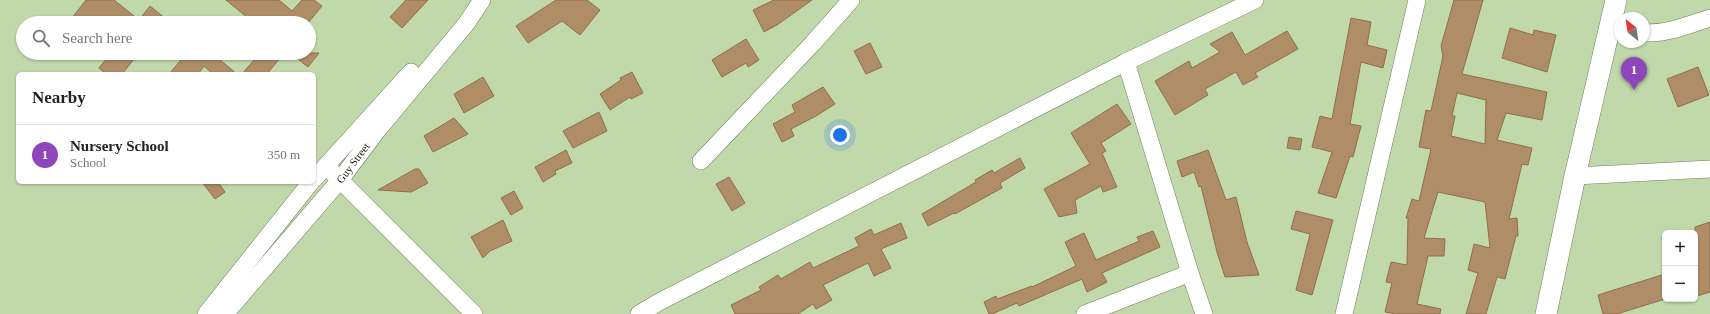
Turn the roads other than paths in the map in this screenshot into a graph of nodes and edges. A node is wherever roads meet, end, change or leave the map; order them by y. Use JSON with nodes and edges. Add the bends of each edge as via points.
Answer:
{"nodes":[{"id":1,"x":851,"y":0,"type":"edge"},
{"id":2,"x":1255,"y":0,"type":"edge"},
{"id":3,"x":1417,"y":0,"type":"edge"},
{"id":4,"x":1616,"y":0,"type":"edge"},
{"id":5,"x":479,"y":4,"type":"edge"},
{"id":6,"x":1616,"y":12,"type":"edge"},
{"id":7,"x":1710,"y":18,"type":"edge"},
{"id":8,"x":1614,"y":29,"type":"edge"},
{"id":9,"x":1650,"y":33,"type":"edge"},
{"id":10,"x":1126,"y":62,"type":"junction"},
{"id":11,"x":701,"y":161,"type":"dead end"},
{"id":12,"x":1710,"y":169,"type":"edge"},
{"id":13,"x":319,"y":172,"type":"edge"},
{"id":14,"x":1575,"y":176,"type":"junction"},
{"id":15,"x":340,"y":180,"type":"junction"},
{"id":16,"x":309,"y":184,"type":"edge"},
{"id":17,"x":1190,"y":273,"type":"junction"},
{"id":18,"x":236,"y":307,"type":"edge"},
{"id":19,"x":206,"y":314,"type":"edge"},
{"id":20,"x":225,"y":314,"type":"edge"},
{"id":21,"x":473,"y":314,"type":"edge"},
{"id":22,"x":639,"y":314,"type":"edge"},
{"id":23,"x":1085,"y":314,"type":"edge"},
{"id":24,"x":1204,"y":314,"type":"edge"},
{"id":25,"x":1344,"y":314,"type":"edge"},
{"id":26,"x":1546,"y":314,"type":"edge"}],
"edges":[{"from":1,"to":11,"type":"street"},
{"from":2,"to":10,"type":"street"},
{"from":3,"to":25,"type":"street"},
{"from":4,"to":6,"type":"main road"},
{"from":5,"to":13,"type":"street","name":"Guy Street","via":[[459,19]]},
{"from":5,"to":15,"type":"street","name":"Guy Street","via":[[466,24],[376,132]]},
{"from":7,"to":9,"type":"street","via":[[1658,34]]},
{"from":8,"to":14,"type":"main road"},
{"from":10,"to":17,"type":"street"},
{"from":10,"to":22,"type":"street"},
{"from":12,"to":14,"type":"street"},
{"from":13,"to":15,"type":"street"},
{"from":14,"to":26,"type":"main road"},
{"from":15,"to":18,"type":"street","name":"Guy Street"},
{"from":15,"to":21,"type":"street"},
{"from":16,"to":19,"type":"street"},
{"from":17,"to":23,"type":"street"},
{"from":17,"to":24,"type":"street"},
{"from":18,"to":20,"type":"street","name":"Guy Street"}]}
